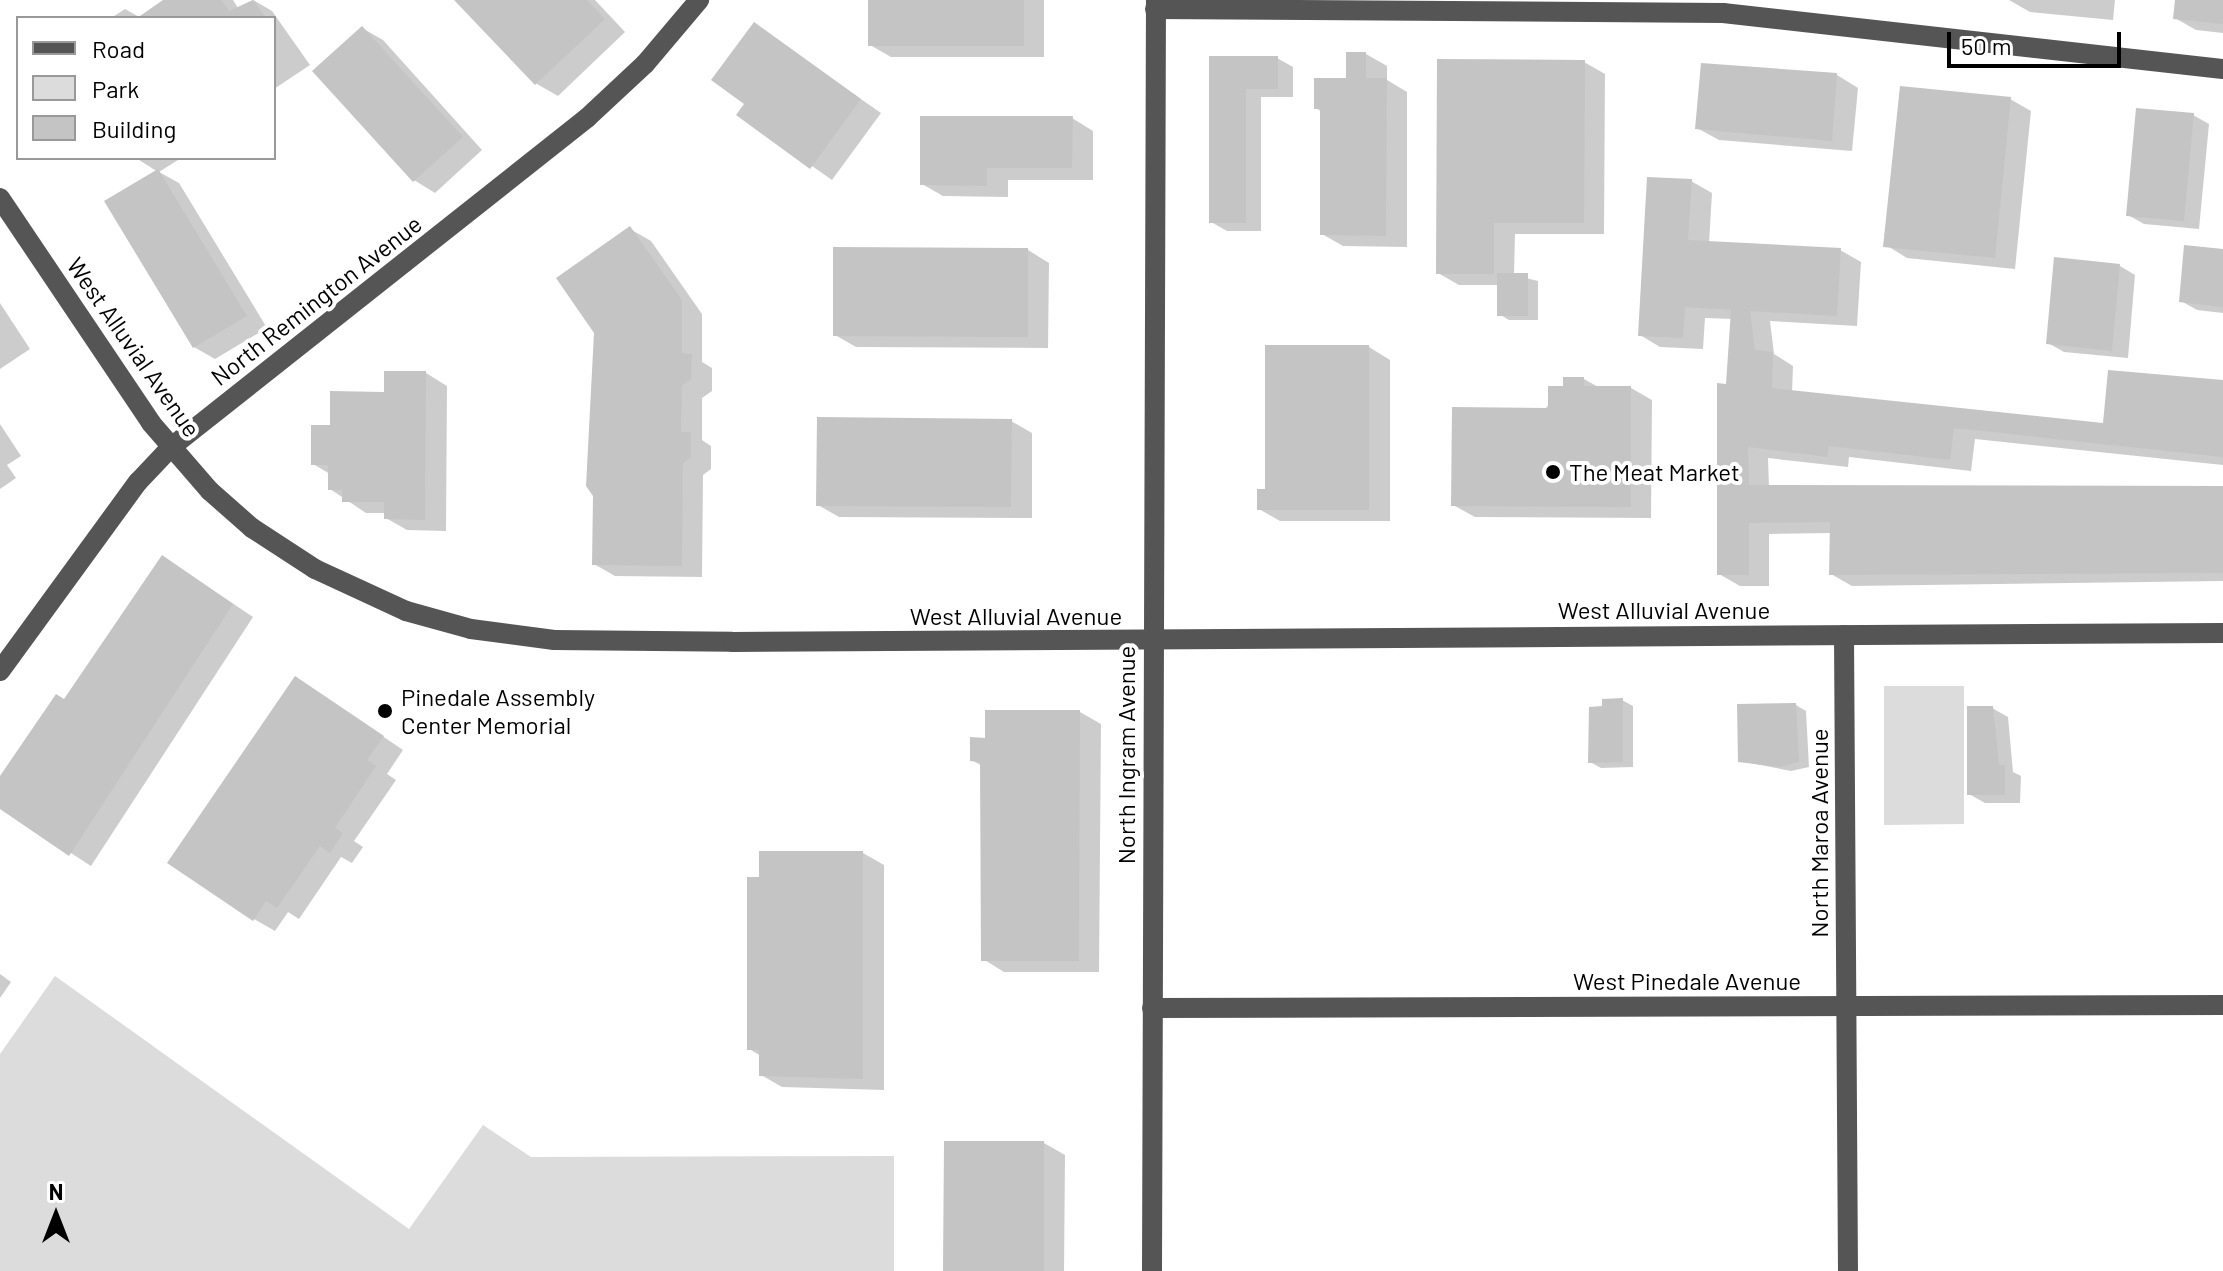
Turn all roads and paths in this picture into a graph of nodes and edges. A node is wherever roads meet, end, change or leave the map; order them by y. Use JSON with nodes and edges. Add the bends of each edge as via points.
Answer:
{"nodes":[{"id":1,"x":699,"y":0,"type":"edge"},
{"id":2,"x":1156,"y":5,"type":"edge"},
{"id":3,"x":2223,"y":69,"type":"edge"},
{"id":4,"x":0,"y":198,"type":"edge"},
{"id":5,"x":170,"y":448,"type":"junction"},
{"id":6,"x":2223,"y":633,"type":"edge"},
{"id":7,"x":1844,"y":635,"type":"junction"},
{"id":8,"x":1152,"y":641,"type":"junction"},
{"id":9,"x":0,"y":671,"type":"edge"},
{"id":10,"x":2223,"y":1005,"type":"edge"},
{"id":11,"x":1846,"y":1006,"type":"junction"},
{"id":12,"x":1152,"y":1008,"type":"junction"},
{"id":13,"x":1152,"y":1271,"type":"edge"},
{"id":14,"x":1848,"y":1271,"type":"edge"}],
"edges":[{"from":1,"to":5,"type":"street","name":"North Remington Avenue","via":[[645,64],[587,118]]},
{"from":2,"to":3,"type":"street","via":[[1723,13]]},
{"from":2,"to":8,"type":"street","name":"North Ingram Avenue"},
{"from":4,"to":5,"type":"street","name":"West Alluvial Avenue"},
{"from":5,"to":8,"type":"street","name":"West Alluvial Avenue","via":[[241,519],[289,554],[359,592],[471,629],[581,642]]},
{"from":5,"to":9,"type":"street","name":"North Remington Avenue","via":[[138,482]]},
{"from":6,"to":7,"type":"street","name":"West Alluvial Avenue"},
{"from":7,"to":8,"type":"street","name":"West Alluvial Avenue"},
{"from":7,"to":11,"type":"street","name":"North Maroa Avenue"},
{"from":8,"to":12,"type":"street","name":"North Ingram Avenue"},
{"from":10,"to":11,"type":"street","name":"West Pinedale Avenue"},
{"from":11,"to":12,"type":"street","name":"West Pinedale Avenue"},
{"from":11,"to":14,"type":"street","name":"North Maroa Avenue"},
{"from":12,"to":13,"type":"street","name":"North Ingram Avenue"}]}
